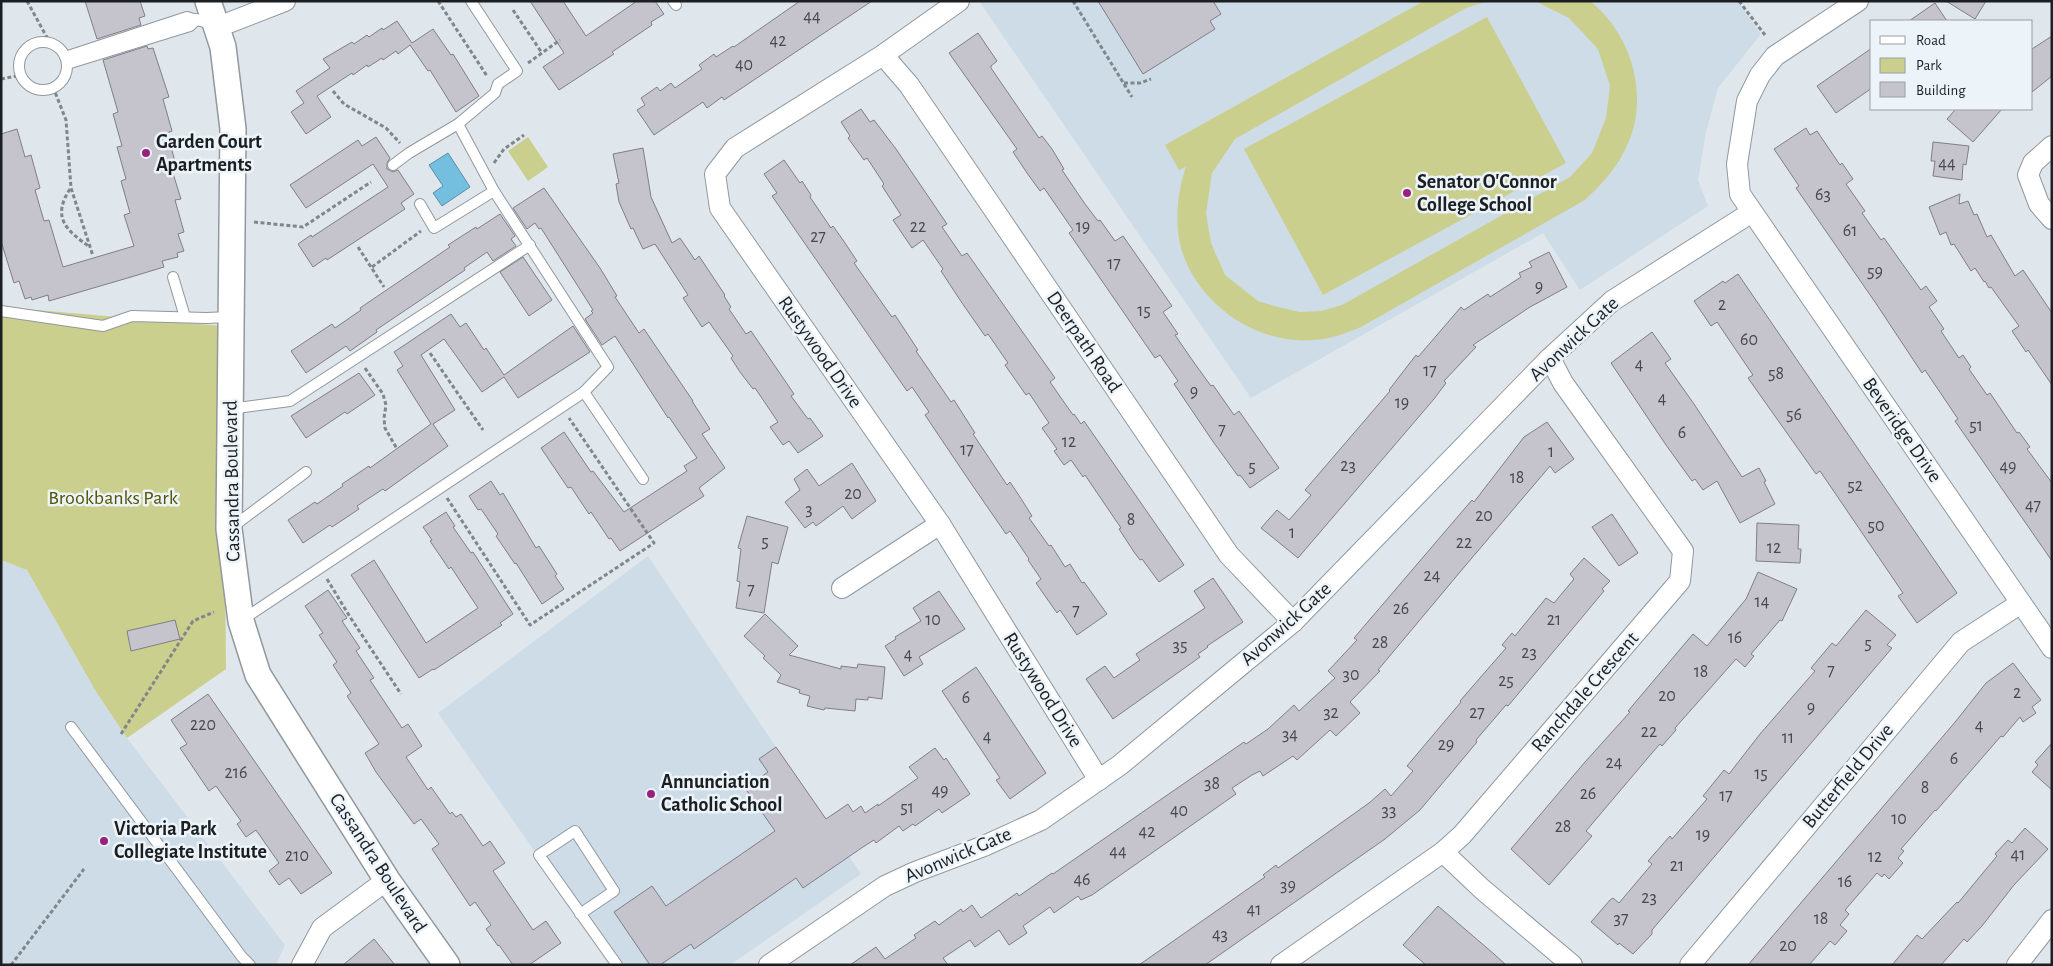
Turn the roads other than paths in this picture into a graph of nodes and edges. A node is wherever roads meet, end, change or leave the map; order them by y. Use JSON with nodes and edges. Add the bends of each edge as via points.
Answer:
{"nodes":[{"id":1,"x":285,"y":1,"type":"edge"},
{"id":2,"x":471,"y":1,"type":"edge"},
{"id":3,"x":959,"y":1,"type":"edge"},
{"id":4,"x":1858,"y":1,"type":"edge"},
{"id":5,"x":207,"y":16,"type":"edge"},
{"id":6,"x":883,"y":55,"type":"junction"},
{"id":7,"x":66,"y":60,"type":"junction"},
{"id":8,"x":458,"y":124,"type":"junction"},
{"id":9,"x":2052,"y":146,"type":"edge"},
{"id":10,"x":393,"y":164,"type":"dead end"},
{"id":11,"x":494,"y":191,"type":"junction"},
{"id":12,"x":420,"y":204,"type":"dead end"},
{"id":13,"x":1752,"y":212,"type":"junction"},
{"id":14,"x":2052,"y":219,"type":"edge"},
{"id":15,"x":530,"y":246,"type":"junction"},
{"id":16,"x":173,"y":277,"type":"dead end"},
{"id":17,"x":1,"y":311,"type":"edge"},
{"id":18,"x":231,"y":317,"type":"junction"},
{"id":19,"x":185,"y":318,"type":"junction"},
{"id":20,"x":1550,"y":358,"type":"junction"},
{"id":21,"x":584,"y":392,"type":"junction"},
{"id":22,"x":230,"y":409,"type":"junction"},
{"id":23,"x":306,"y":472,"type":"dead end"},
{"id":24,"x":643,"y":479,"type":"dead end"},
{"id":25,"x":940,"y":524,"type":"junction"},
{"id":26,"x":229,"y":529,"type":"junction"},
{"id":27,"x":842,"y":588,"type":"dead end"},
{"id":28,"x":2021,"y":602,"type":"junction"},
{"id":29,"x":241,"y":621,"type":"junction"},
{"id":30,"x":1293,"y":622,"type":"junction"},
{"id":31,"x":2052,"y":648,"type":"edge"},
{"id":32,"x":71,"y":727,"type":"dead end"},
{"id":33,"x":1098,"y":780,"type":"junction"},
{"id":34,"x":1443,"y":852,"type":"junction"},
{"id":35,"x":387,"y":880,"type":"junction"},
{"id":36,"x":580,"y":914,"type":"junction"},
{"id":37,"x":2052,"y":920,"type":"edge"},
{"id":38,"x":250,"y":965,"type":"edge"},
{"id":39,"x":302,"y":965,"type":"edge"},
{"id":40,"x":447,"y":965,"type":"edge"},
{"id":41,"x":617,"y":965,"type":"edge"},
{"id":42,"x":769,"y":965,"type":"edge"},
{"id":43,"x":1281,"y":965,"type":"edge"},
{"id":44,"x":1572,"y":965,"type":"edge"},
{"id":45,"x":1690,"y":965,"type":"edge"},
{"id":46,"x":2016,"y":965,"type":"edge"}],
"edges":[{"from":1,"to":5,"type":"street"},
{"from":2,"to":8,"type":"lane","via":[[517,71],[498,84],[495,92]]},
{"from":3,"to":6,"type":"street","name":"Rustywood Drive"},
{"from":4,"to":13,"type":"street","name":"Beveridge Drive","via":[[1775,56],[1760,75],[1747,101],[1737,164],[1740,194]]},
{"from":5,"to":7,"type":"lane","via":[[190,26]]},
{"from":5,"to":18,"type":"street","name":"Cassandra Boulevard","via":[[223,47],[233,129]]},
{"from":6,"to":25,"type":"street","name":"Rustywood Drive","via":[[735,148],[715,174],[720,208]]},
{"from":6,"to":30,"type":"street","name":"Deerpath Road","via":[[910,85],[1229,555]]},
{"from":7,"to":7,"type":"lane","via":[[63,78],[53,88],[38,89],[25,81],[19,67],[23,53],[35,43],[50,43],[61,51]]},
{"from":8,"to":10,"type":"lane"},
{"from":8,"to":11,"type":"lane"},
{"from":9,"to":14,"type":"street","via":[[2033,163],[2028,176],[2039,204]]},
{"from":11,"to":12,"type":"lane","via":[[434,228]]},
{"from":11,"to":15,"type":"lane"},
{"from":13,"to":20,"type":"street","name":"Avonwick Gate","via":[[1612,301]]},
{"from":13,"to":28,"type":"street","name":"Beveridge Drive"},
{"from":15,"to":21,"type":"lane","via":[[608,366]]},
{"from":15,"to":22,"type":"lane","via":[[290,401]]},
{"from":16,"to":19,"type":"lane"},
{"from":17,"to":19,"type":"lane","via":[[103,326],[132,316]]},
{"from":18,"to":19,"type":"lane"},
{"from":18,"to":22,"type":"street","name":"Cassandra Boulevard"},
{"from":20,"to":30,"type":"street","name":"Avonwick Gate"},
{"from":20,"to":34,"type":"street","name":"Ranchdale Crescent","via":[[1563,383],[1683,551],[1680,581],[1462,835]]},
{"from":21,"to":24,"type":"lane"},
{"from":21,"to":29,"type":"lane"},
{"from":22,"to":26,"type":"street","name":"Cassandra Boulevard"},
{"from":23,"to":26,"type":"lane"},
{"from":25,"to":27,"type":"street"},
{"from":25,"to":33,"type":"street","name":"Rustywood Drive"},
{"from":26,"to":29,"type":"street","name":"Cassandra Boulevard"},
{"from":28,"to":31,"type":"street","name":"Beveridge Drive"},
{"from":28,"to":45,"type":"street","name":"Butterfield Drive","via":[[1961,642]]},
{"from":29,"to":35,"type":"street","name":"Cassandra Boulevard","via":[[258,675]]},
{"from":30,"to":33,"type":"street","name":"Avonwick Gate"},
{"from":32,"to":38,"type":"lane"},
{"from":33,"to":42,"type":"street","name":"Avonwick Gate","via":[[1041,820],[885,886]]},
{"from":34,"to":43,"type":"street","name":"Ranchdale Crescent"},
{"from":34,"to":44,"type":"street"},
{"from":35,"to":39,"type":"street","via":[[322,928]]},
{"from":35,"to":40,"type":"street","name":"Cassandra Boulevard"},
{"from":36,"to":36,"type":"lane","via":[[539,855],[575,831],[614,891]]},
{"from":36,"to":41,"type":"lane"},
{"from":37,"to":46,"type":"street"}]}
